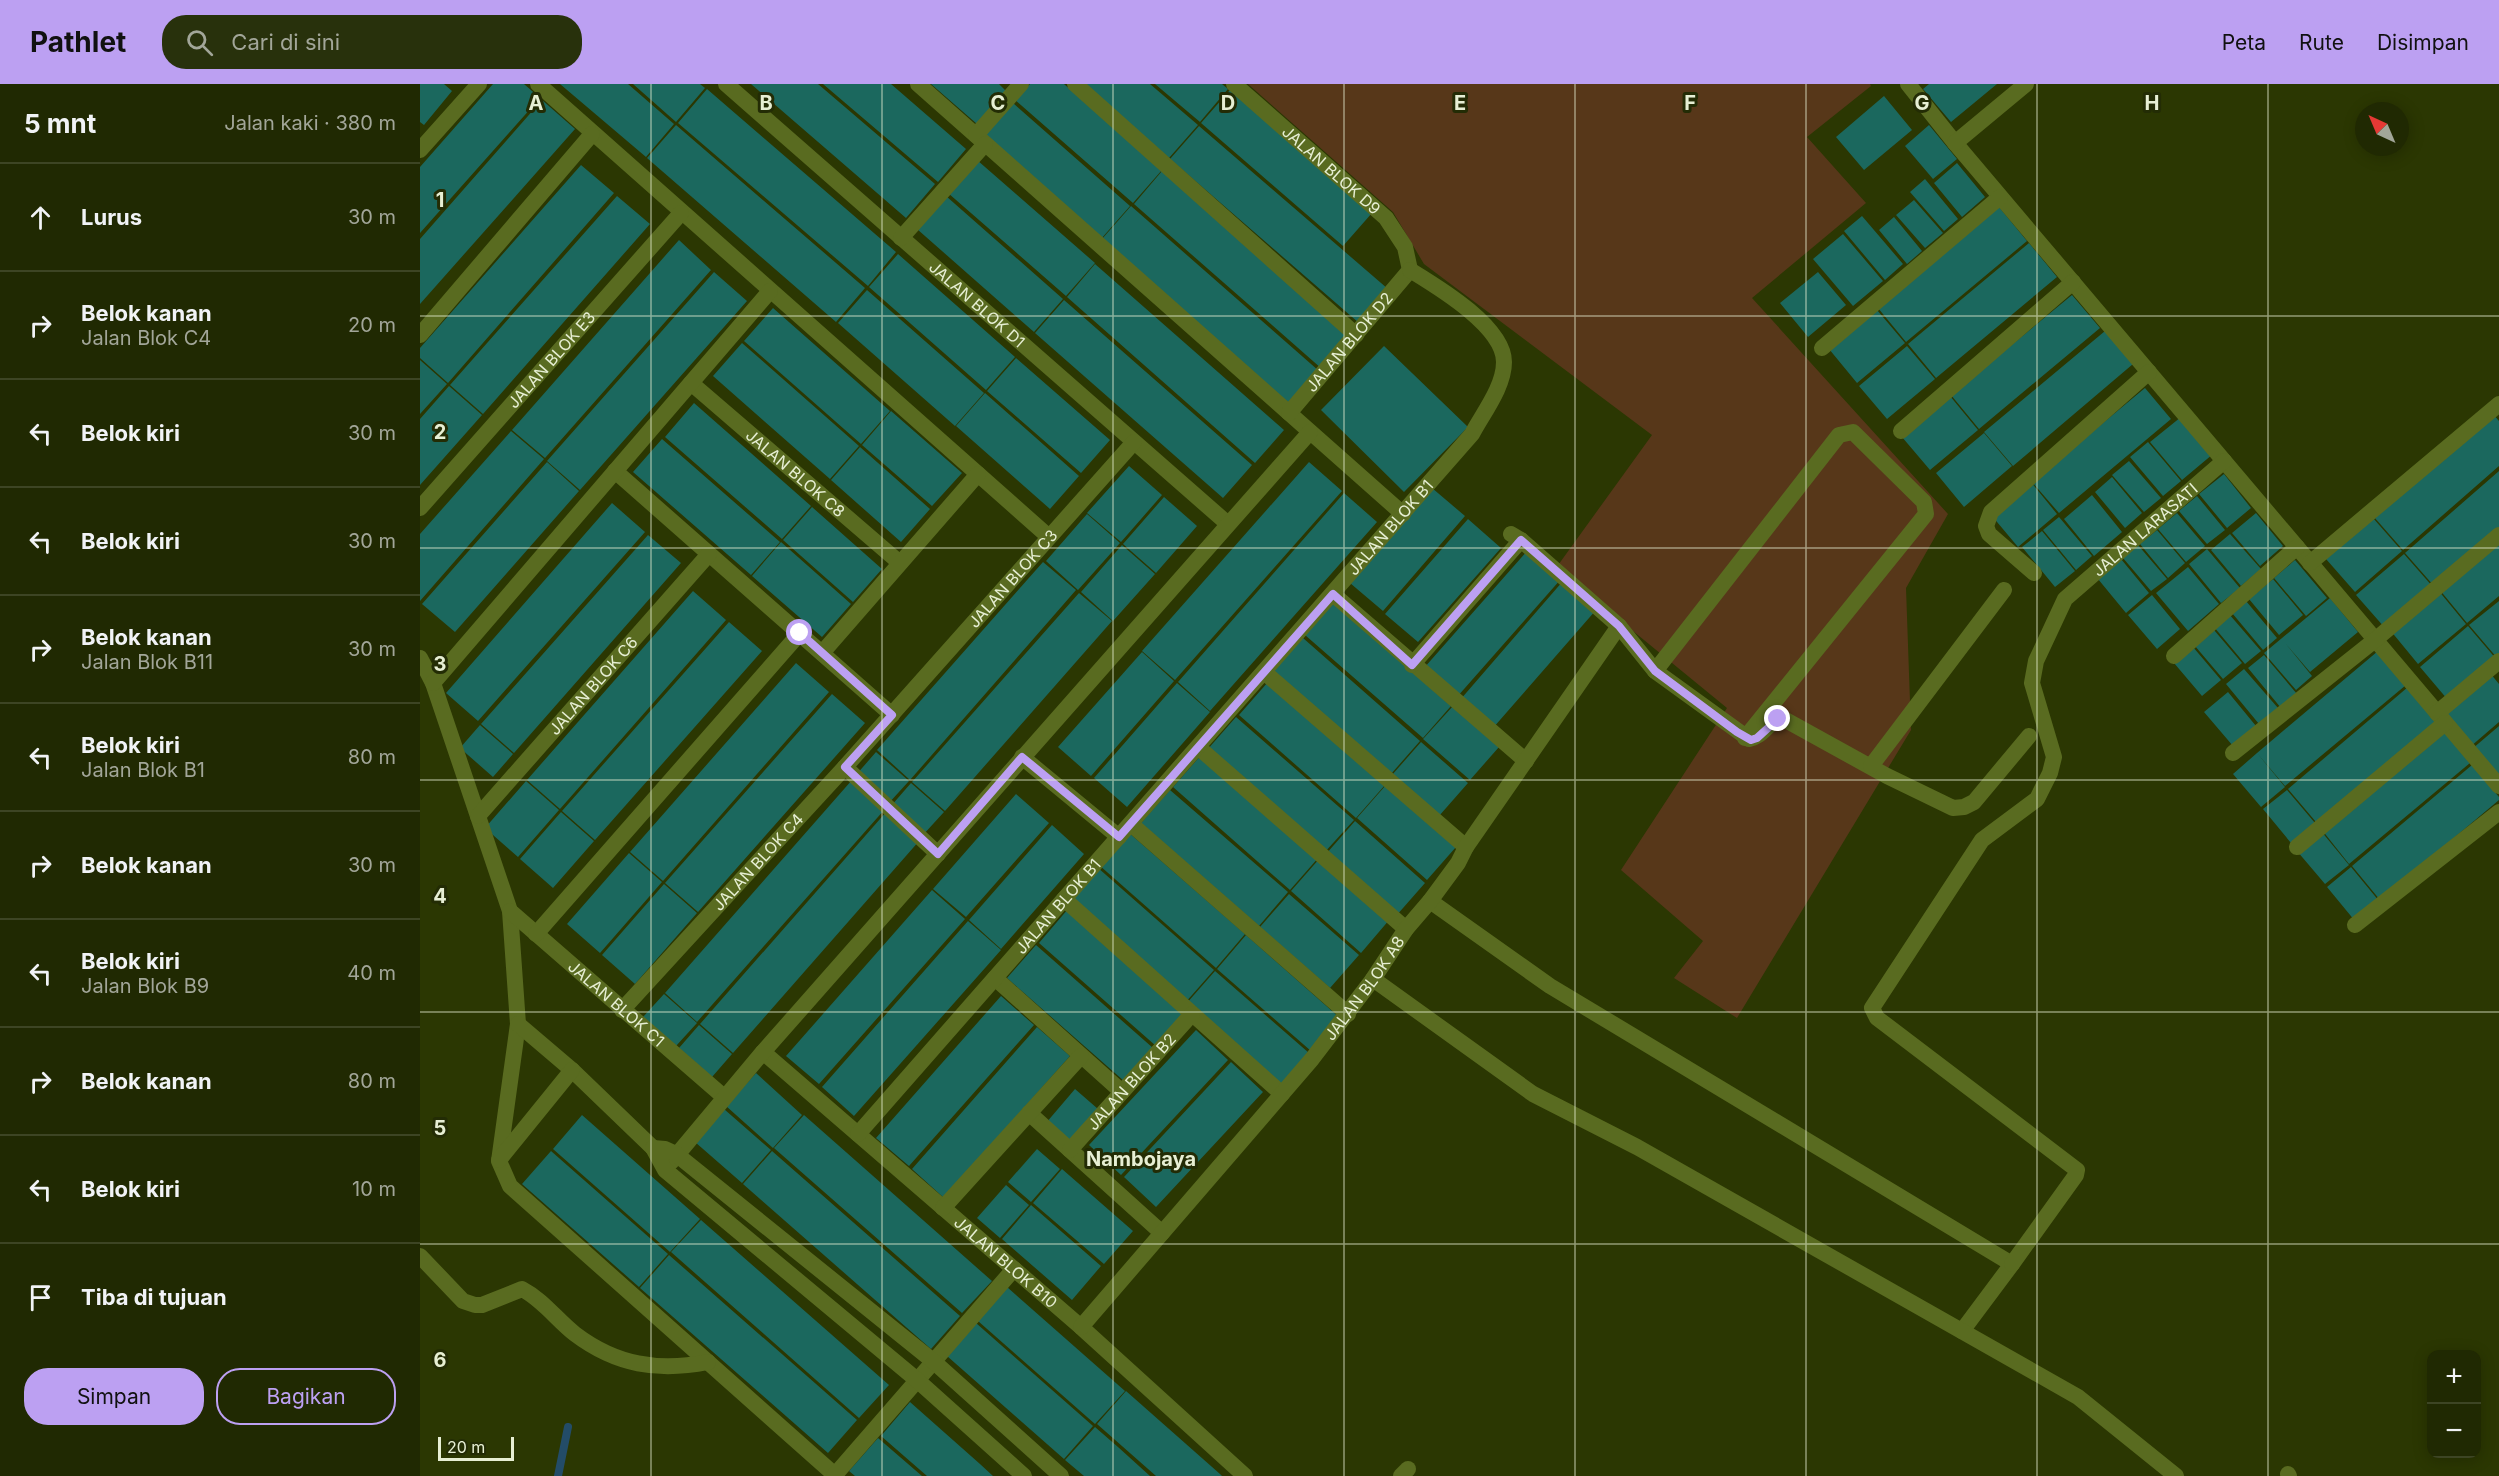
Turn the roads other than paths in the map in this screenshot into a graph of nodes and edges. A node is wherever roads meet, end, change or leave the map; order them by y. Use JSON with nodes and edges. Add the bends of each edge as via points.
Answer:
{"nodes":[{"id":1,"x":479,"y":84,"type":"edge"},
{"id":2,"x":538,"y":84,"type":"edge"},
{"id":3,"x":726,"y":84,"type":"edge"},
{"id":4,"x":918,"y":84,"type":"edge"},
{"id":5,"x":1021,"y":84,"type":"edge"},
{"id":6,"x":1075,"y":84,"type":"edge"},
{"id":7,"x":1234,"y":84,"type":"edge"},
{"id":8,"x":1908,"y":84,"type":"edge"},
{"id":9,"x":2026,"y":84,"type":"edge"},
{"id":10,"x":592,"y":134,"type":"junction"},
{"id":11,"x":981,"y":140,"type":"junction"},
{"id":12,"x":422,"y":143,"type":"edge"},
{"id":13,"x":1955,"y":143,"type":"junction"},
{"id":14,"x":2000,"y":197,"type":"junction"},
{"id":15,"x":681,"y":213,"type":"junction"},
{"id":16,"x":901,"y":238,"type":"junction"},
{"id":17,"x":1410,"y":270,"type":"junction"},
{"id":18,"x":2073,"y":282,"type":"junction"},
{"id":19,"x":770,"y":291,"type":"junction"},
{"id":20,"x":420,"y":335,"type":"edge"},
{"id":21,"x":1356,"y":335,"type":"junction"},
{"id":22,"x":1822,"y":348,"type":"dead end"},
{"id":23,"x":2149,"y":372,"type":"junction"},
{"id":24,"x":691,"y":383,"type":"junction"},
{"id":25,"x":2499,"y":405,"type":"edge"},
{"id":26,"x":1289,"y":413,"type":"junction"},
{"id":27,"x":1901,"y":431,"type":"dead end"},
{"id":28,"x":1310,"y":432,"type":"junction"},
{"id":29,"x":1134,"y":442,"type":"junction"},
{"id":30,"x":2224,"y":461,"type":"junction"},
{"id":31,"x":615,"y":471,"type":"junction"},
{"id":32,"x":978,"y":474,"type":"junction"},
{"id":33,"x":420,"y":507,"type":"edge"},
{"id":34,"x":1403,"y":514,"type":"junction"},
{"id":35,"x":1228,"y":524,"type":"junction"},
{"id":36,"x":2499,"y":535,"type":"edge"},
{"id":37,"x":1049,"y":537,"type":"junction"},
{"id":38,"x":2297,"y":547,"type":"junction"},
{"id":39,"x":709,"y":554,"type":"junction"},
{"id":40,"x":900,"y":563,"type":"junction"},
{"id":41,"x":2310,"y":563,"type":"junction"},
{"id":42,"x":2034,"y":573,"type":"dead end"},
{"id":43,"x":2004,"y":590,"type":"dead end"},
{"id":44,"x":1333,"y":594,"type":"junction"},
{"id":45,"x":1619,"y":626,"type":"junction"},
{"id":46,"x":800,"y":633,"type":"junction"},
{"id":47,"x":2374,"y":639,"type":"junction"},
{"id":48,"x":822,"y":653,"type":"junction"},
{"id":49,"x":2174,"y":656,"type":"dead end"},
{"id":50,"x":420,"y":658,"type":"edge"},
{"id":51,"x":2499,"y":661,"type":"edge"},
{"id":52,"x":1412,"y":665,"type":"junction"},
{"id":53,"x":1655,"y":671,"type":"junction"},
{"id":54,"x":1264,"y":672,"type":"junction"},
{"id":55,"x":433,"y":683,"type":"junction"},
{"id":56,"x":892,"y":715,"type":"junction"},
{"id":57,"x":2441,"y":718,"type":"junction"},
{"id":58,"x":2029,"y":736,"type":"dead end"},
{"id":59,"x":1745,"y":738,"type":"junction"},
{"id":60,"x":1198,"y":747,"type":"junction"},
{"id":61,"x":2233,"y":753,"type":"dead end"},
{"id":62,"x":1022,"y":757,"type":"junction"},
{"id":63,"x":1526,"y":761,"type":"junction"},
{"id":64,"x":1871,"y":766,"type":"junction"},
{"id":65,"x":845,"y":767,"type":"junction"},
{"id":66,"x":2499,"y":786,"type":"edge"},
{"id":67,"x":2499,"y":812,"type":"edge"},
{"id":68,"x":478,"y":816,"type":"junction"},
{"id":69,"x":1131,"y":824,"type":"junction"},
{"id":70,"x":1119,"y":837,"type":"junction"},
{"id":71,"x":1466,"y":847,"type":"junction"},
{"id":72,"x":2297,"y":847,"type":"dead end"},
{"id":73,"x":938,"y":854,"type":"junction"},
{"id":74,"x":1064,"y":899,"type":"junction"},
{"id":75,"x":1431,"y":901,"type":"junction"},
{"id":76,"x":510,"y":911,"type":"junction"},
{"id":77,"x":2355,"y":925,"type":"dead end"},
{"id":78,"x":1406,"y":929,"type":"junction"},
{"id":79,"x":536,"y":934,"type":"junction"},
{"id":80,"x":995,"y":978,"type":"junction"},
{"id":81,"x":1373,"y":980,"type":"junction"},
{"id":82,"x":622,"y":1010,"type":"junction"},
{"id":83,"x":1192,"y":1014,"type":"junction"},
{"id":84,"x":1348,"y":1014,"type":"junction"},
{"id":85,"x":518,"y":1024,"type":"junction"},
{"id":86,"x":763,"y":1052,"type":"junction"},
{"id":87,"x":1081,"y":1056,"type":"junction"},
{"id":88,"x":572,"y":1070,"type":"junction"},
{"id":89,"x":1122,"y":1092,"type":"junction"},
{"id":90,"x":1282,"y":1094,"type":"junction"},
{"id":91,"x":723,"y":1097,"type":"junction"},
{"id":92,"x":1029,"y":1113,"type":"junction"},
{"id":93,"x":858,"y":1134,"type":"junction"},
{"id":94,"x":653,"y":1148,"type":"junction"},
{"id":95,"x":1070,"y":1150,"type":"junction"},
{"id":96,"x":676,"y":1154,"type":"junction"},
{"id":97,"x":499,"y":1161,"type":"junction"},
{"id":98,"x":665,"y":1170,"type":"junction"},
{"id":99,"x":943,"y":1208,"type":"junction"},
{"id":100,"x":1162,"y":1233,"type":"junction"},
{"id":101,"x":420,"y":1256,"type":"edge"},
{"id":102,"x":2012,"y":1264,"type":"junction"},
{"id":103,"x":1014,"y":1269,"type":"junction"},
{"id":104,"x":1081,"y":1327,"type":"junction"},
{"id":105,"x":1962,"y":1331,"type":"junction"},
{"id":106,"x":708,"y":1362,"type":"junction"},
{"id":107,"x":933,"y":1362,"type":"junction"},
{"id":108,"x":917,"y":1380,"type":"junction"},
{"id":109,"x":835,"y":1476,"type":"edge"},
{"id":110,"x":1024,"y":1476,"type":"edge"},
{"id":111,"x":1061,"y":1476,"type":"edge"},
{"id":112,"x":1245,"y":1476,"type":"edge"},
{"id":113,"x":2176,"y":1476,"type":"edge"}],
"edges":[{"from":1,"to":12,"type":"street"},
{"from":2,"to":10,"type":"street"},
{"from":3,"to":16,"type":"street","name":"JALAN BLOK D1"},
{"from":4,"to":11,"type":"street"},
{"from":5,"to":11,"type":"street"},
{"from":6,"to":21,"type":"street"},
{"from":7,"to":17,"type":"street","name":"JALAN BLOK D9","via":[[1386,218],[1405,247]]},
{"from":8,"to":13,"type":"street"},
{"from":9,"to":13,"type":"street"},
{"from":10,"to":15,"type":"street"},
{"from":10,"to":20,"type":"street"},
{"from":11,"to":16,"type":"street"},
{"from":11,"to":26,"type":"street"},
{"from":13,"to":14,"type":"street"},
{"from":14,"to":18,"type":"street"},
{"from":14,"to":22,"type":"street"},
{"from":15,"to":19,"type":"street"},
{"from":15,"to":33,"type":"street","name":"JALAN BLOK E3"},
{"from":16,"to":29,"type":"street","name":"JALAN BLOK D1"},
{"from":17,"to":21,"type":"street","name":"JALAN BLOK D2"},
{"from":17,"to":34,"type":"street","name":"JALAN BLOK B1","via":[[1472,314],[1497,339],[1504,361],[1498,386],[1472,434]]},
{"from":18,"to":23,"type":"street"},
{"from":18,"to":27,"type":"street"},
{"from":19,"to":24,"type":"street"},
{"from":19,"to":32,"type":"street"},
{"from":21,"to":26,"type":"street","name":"JALAN BLOK D2"},
{"from":23,"to":30,"type":"street"},
{"from":23,"to":42,"type":"street","via":[[1991,512],[1986,526],[1989,534]]},
{"from":24,"to":31,"type":"street"},
{"from":24,"to":40,"type":"street","name":"JALAN BLOK C8"},
{"from":25,"to":41,"type":"street"},
{"from":26,"to":28,"type":"street"},
{"from":28,"to":34,"type":"street"},
{"from":28,"to":35,"type":"street"},
{"from":29,"to":35,"type":"street","name":"JALAN BLOK D1"},
{"from":29,"to":37,"type":"street","name":"JALAN BLOK C3"},
{"from":30,"to":38,"type":"street"},
{"from":30,"to":102,"type":"street","name":"JALAN LARASATI","via":[[2065,599],[2036,662],[2032,683],[2054,757],[2050,773],[2037,799],[1982,840],[1872,1008],[1877,1018],[2076,1168],[2076,1176]]},
{"from":31,"to":39,"type":"street"},
{"from":31,"to":55,"type":"street"},
{"from":32,"to":37,"type":"street"},
{"from":32,"to":40,"type":"street"},
{"from":34,"to":44,"type":"street","name":"JALAN BLOK B1"},
{"from":35,"to":62,"type":"street"},
{"from":36,"to":47,"type":"street"},
{"from":37,"to":56,"type":"street","name":"JALAN BLOK C3"},
{"from":38,"to":41,"type":"street"},
{"from":38,"to":49,"type":"street"},
{"from":39,"to":46,"type":"street"},
{"from":39,"to":68,"type":"street","name":"JALAN BLOK C6"},
{"from":40,"to":48,"type":"street"},
{"from":41,"to":47,"type":"street"},
{"from":43,"to":64,"type":"street"},
{"from":44,"to":52,"type":"street"},
{"from":44,"to":54,"type":"street","name":"JALAN BLOK B1"},
{"from":45,"to":52,"type":"street","via":[[1516,537]]},
{"from":45,"to":53,"type":"street"},
{"from":45,"to":63,"type":"street","name":"JALAN BLOK A8"},
{"from":46,"to":48,"type":"street"},
{"from":46,"to":79,"type":"street"},
{"from":47,"to":57,"type":"street"},
{"from":47,"to":61,"type":"street"},
{"from":48,"to":56,"type":"street"},
{"from":50,"to":55,"type":"street"},
{"from":51,"to":57,"type":"street"},
{"from":52,"to":63,"type":"street"},
{"from":53,"to":59,"type":"street"},
{"from":53,"to":59,"type":"street","via":[[1839,435],[1852,432],[1924,502],[1926,514]]},
{"from":54,"to":60,"type":"street","name":"JALAN BLOK B1"},
{"from":54,"to":71,"type":"street"},
{"from":55,"to":68,"type":"street"},
{"from":56,"to":65,"type":"street","name":"JALAN BLOK C4"},
{"from":57,"to":66,"type":"street"},
{"from":57,"to":72,"type":"street"},
{"from":58,"to":64,"type":"street","via":[[1974,802],[1964,807],[1953,808]]},
{"from":59,"to":64,"type":"street","via":[[1757,738],[1781,718]]},
{"from":60,"to":69,"type":"street","name":"JALAN BLOK B1"},
{"from":60,"to":78,"type":"street"},
{"from":62,"to":70,"type":"street"},
{"from":62,"to":73,"type":"street"},
{"from":63,"to":71,"type":"street","name":"JALAN BLOK A8"},
{"from":65,"to":73,"type":"street"},
{"from":65,"to":82,"type":"street","name":"JALAN BLOK C4"},
{"from":67,"to":77,"type":"street"},
{"from":68,"to":76,"type":"street"},
{"from":69,"to":70,"type":"street","name":"JALAN BLOK B1"},
{"from":69,"to":84,"type":"street"},
{"from":70,"to":74,"type":"street","name":"JALAN BLOK B1"},
{"from":71,"to":75,"type":"street","name":"JALAN BLOK A8"},
{"from":73,"to":86,"type":"street"},
{"from":74,"to":80,"type":"street","name":"JALAN BLOK B1"},
{"from":74,"to":83,"type":"street"},
{"from":75,"to":78,"type":"street","name":"JALAN BLOK A8"},
{"from":75,"to":102,"type":"street","via":[[1550,986]]},
{"from":76,"to":79,"type":"street","name":"JALAN BLOK C1"},
{"from":76,"to":85,"type":"street"},
{"from":78,"to":81,"type":"street","name":"JALAN BLOK A8"},
{"from":79,"to":82,"type":"street","name":"JALAN BLOK C1"},
{"from":80,"to":87,"type":"street"},
{"from":80,"to":93,"type":"street","name":"JALAN BLOK B1"},
{"from":81,"to":84,"type":"street","name":"JALAN BLOK A8"},
{"from":81,"to":105,"type":"street","via":[[1533,1094],[1637,1147]]},
{"from":82,"to":91,"type":"street","name":"JALAN BLOK C1"},
{"from":83,"to":89,"type":"street","name":"JALAN BLOK B2"},
{"from":83,"to":90,"type":"street"},
{"from":84,"to":90,"type":"street","name":"JALAN BLOK A8"},
{"from":85,"to":88,"type":"street"},
{"from":85,"to":97,"type":"street"},
{"from":86,"to":91,"type":"street"},
{"from":86,"to":93,"type":"street","name":"JALAN BLOK B10"},
{"from":87,"to":89,"type":"street"},
{"from":87,"to":92,"type":"street"},
{"from":88,"to":94,"type":"street"},
{"from":88,"to":97,"type":"street"},
{"from":89,"to":95,"type":"street","name":"JALAN BLOK B2"},
{"from":90,"to":100,"type":"street","name":"JALAN BLOK A8"},
{"from":91,"to":96,"type":"street"},
{"from":92,"to":95,"type":"street"},
{"from":92,"to":99,"type":"street"},
{"from":93,"to":99,"type":"street","name":"JALAN BLOK B10"},
{"from":94,"to":96,"type":"street"},
{"from":94,"to":98,"type":"street"},
{"from":95,"to":100,"type":"street"},
{"from":96,"to":98,"type":"street"},
{"from":96,"to":107,"type":"street"},
{"from":97,"to":106,"type":"street","via":[[510,1186]]},
{"from":98,"to":108,"type":"street"},
{"from":99,"to":103,"type":"street","name":"JALAN BLOK B10"},
{"from":100,"to":104,"type":"street","name":"JALAN BLOK A8"},
{"from":101,"to":106,"type":"street","via":[[464,1301],[482,1305],[522,1289],[575,1334],[608,1355],[642,1366]]},
{"from":102,"to":105,"type":"street"},
{"from":103,"to":104,"type":"street","name":"JALAN BLOK B10"},
{"from":103,"to":107,"type":"street"},
{"from":104,"to":112,"type":"street","name":"JALAN BLOK B10"},
{"from":105,"to":113,"type":"street","via":[[2078,1397]]},
{"from":106,"to":109,"type":"street"},
{"from":107,"to":108,"type":"street"},
{"from":107,"to":111,"type":"street"},
{"from":108,"to":109,"type":"street"},
{"from":108,"to":110,"type":"street"}]}
